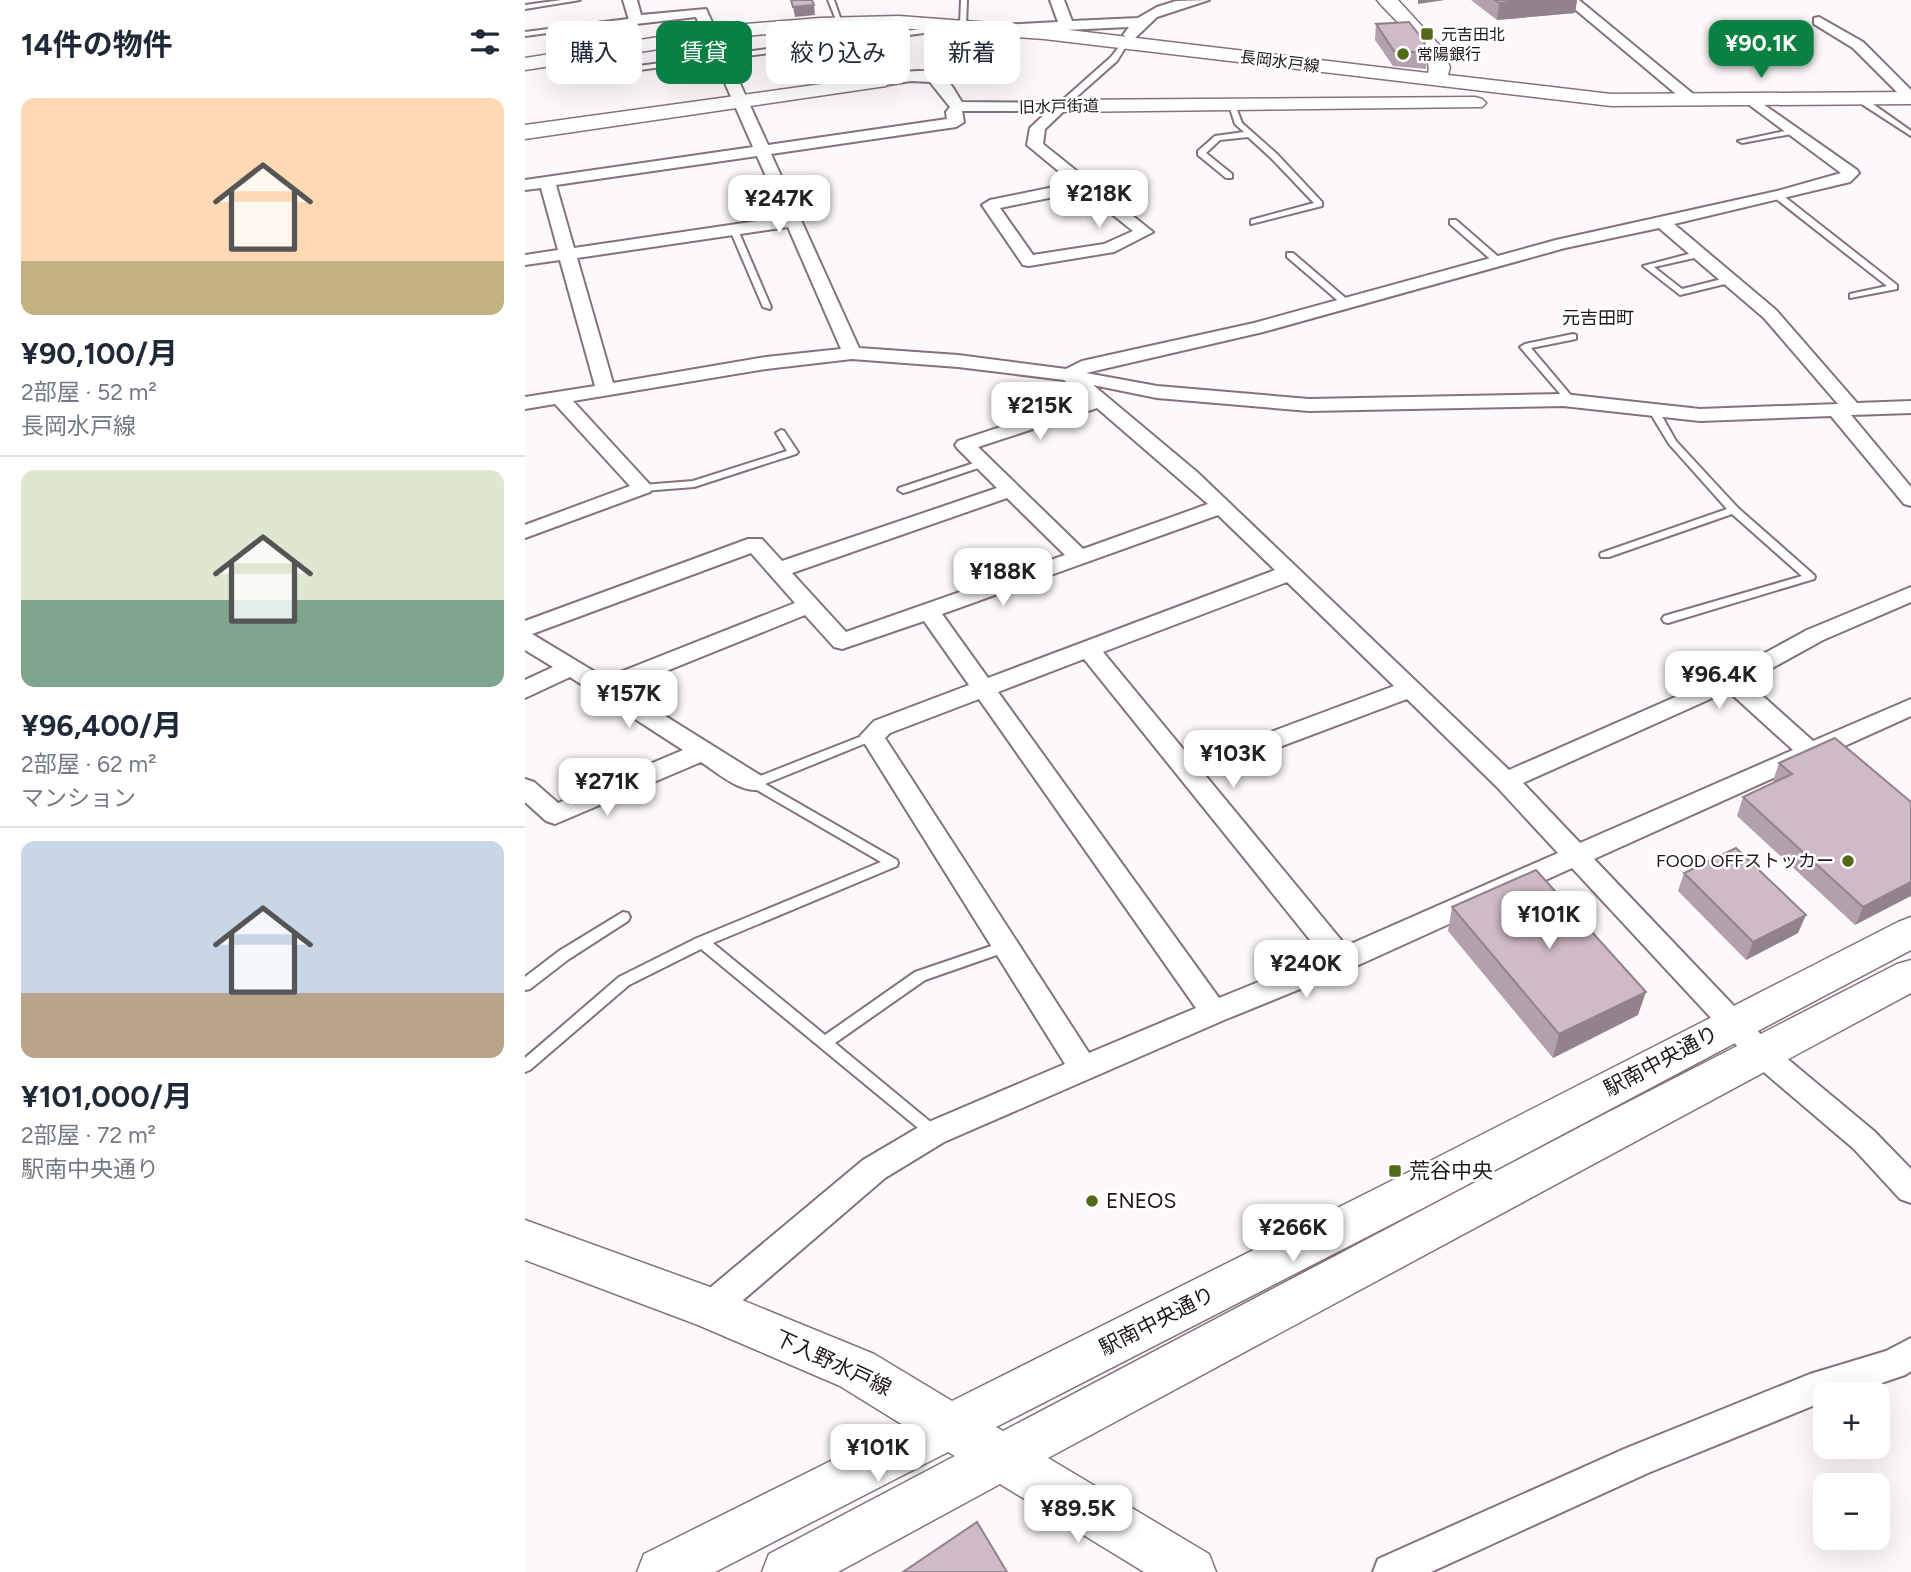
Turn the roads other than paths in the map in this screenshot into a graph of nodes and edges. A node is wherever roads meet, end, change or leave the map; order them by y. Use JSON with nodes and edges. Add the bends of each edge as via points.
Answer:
{"nodes":[{"id":1,"x":577,"y":0,"type":"edge"},
{"id":2,"x":630,"y":0,"type":"edge"},
{"id":3,"x":831,"y":0,"type":"edge"},
{"id":4,"x":964,"y":0,"type":"edge"},
{"id":5,"x":1057,"y":0,"type":"edge"},
{"id":6,"x":1202,"y":0,"type":"edge"},
{"id":7,"x":1387,"y":0,"type":"edge"},
{"id":8,"x":1571,"y":0,"type":"edge"},
{"id":9,"x":1185,"y":1,"type":"edge"},
{"id":10,"x":525,"y":6,"type":"edge"},
{"id":11,"x":636,"y":20,"type":"junction"},
{"id":12,"x":705,"y":21,"type":"edge"},
{"id":13,"x":840,"y":21,"type":"edge"},
{"id":14,"x":963,"y":21,"type":"edge"},
{"id":15,"x":1139,"y":22,"type":"junction"},
{"id":16,"x":1819,"y":22,"type":"dead end"},
{"id":17,"x":1066,"y":24,"type":"junction"},
{"id":18,"x":1020,"y":27,"type":"edge"},
{"id":19,"x":924,"y":31,"type":"edge"},
{"id":20,"x":1020,"y":31,"type":"edge"},
{"id":21,"x":525,"y":34,"type":"edge"},
{"id":22,"x":1125,"y":43,"type":"junction"},
{"id":23,"x":656,"y":44,"type":"edge"},
{"id":24,"x":752,"y":52,"type":"edge"},
{"id":25,"x":525,"y":64,"type":"edge"},
{"id":26,"x":910,"y":78,"type":"edge"},
{"id":27,"x":1436,"y":80,"type":"junction"},
{"id":28,"x":732,"y":84,"type":"edge"},
{"id":29,"x":865,"y":84,"type":"edge"},
{"id":30,"x":1911,"y":98,"type":"edge"},
{"id":31,"x":1860,"y":99,"type":"junction"},
{"id":32,"x":1611,"y":100,"type":"junction"},
{"id":33,"x":1693,"y":101,"type":"junction"},
{"id":34,"x":1752,"y":101,"type":"junction"},
{"id":35,"x":740,"y":102,"type":"junction"},
{"id":36,"x":1231,"y":104,"type":"junction"},
{"id":37,"x":1061,"y":106,"type":"junction"},
{"id":38,"x":958,"y":107,"type":"junction"},
{"id":39,"x":1794,"y":131,"type":"junction"},
{"id":40,"x":525,"y":132,"type":"edge"},
{"id":41,"x":1250,"y":134,"type":"junction"},
{"id":42,"x":1911,"y":134,"type":"edge"},
{"id":43,"x":1742,"y":141,"type":"dead end"},
{"id":44,"x":762,"y":150,"type":"junction"},
{"id":45,"x":1229,"y":176,"type":"dead end"},
{"id":46,"x":547,"y":182,"type":"junction"},
{"id":47,"x":1086,"y":185,"type":"junction"},
{"id":48,"x":525,"y":186,"type":"edge"},
{"id":49,"x":1778,"y":196,"type":"junction"},
{"id":50,"x":793,"y":221,"type":"junction"},
{"id":51,"x":1254,"y":222,"type":"dead end"},
{"id":52,"x":1453,"y":222,"type":"dead end"},
{"id":53,"x":1662,"y":222,"type":"junction"},
{"id":54,"x":734,"y":230,"type":"junction"},
{"id":55,"x":567,"y":254,"type":"junction"},
{"id":56,"x":1700,"y":254,"type":"junction"},
{"id":57,"x":1290,"y":255,"type":"dead end"},
{"id":58,"x":525,"y":260,"type":"edge"},
{"id":59,"x":1499,"y":262,"type":"junction"},
{"id":60,"x":1730,"y":280,"type":"junction"},
{"id":61,"x":1853,"y":296,"type":"dead end"},
{"id":62,"x":1346,"y":303,"type":"junction"},
{"id":63,"x":767,"y":307,"type":"dead end"},
{"id":64,"x":1573,"y":337,"type":"dead end"},
{"id":65,"x":852,"y":353,"type":"junction"},
{"id":66,"x":1069,"y":375,"type":"junction"},
{"id":67,"x":605,"y":389,"type":"junction"},
{"id":68,"x":559,"y":397,"type":"junction"},
{"id":69,"x":1099,"y":401,"type":"junction"},
{"id":70,"x":1571,"y":401,"type":"junction"},
{"id":71,"x":525,"y":403,"type":"edge"},
{"id":72,"x":1911,"y":407,"type":"edge"},
{"id":73,"x":1845,"y":410,"type":"junction"},
{"id":74,"x":1654,"y":411,"type":"junction"},
{"id":75,"x":781,"y":433,"type":"dead end"},
{"id":76,"x":983,"y":463,"type":"junction"},
{"id":77,"x":643,"y":488,"type":"junction"},
{"id":78,"x":1011,"y":490,"type":"junction"},
{"id":79,"x":903,"y":491,"type":"dead end"},
{"id":80,"x":1911,"y":500,"type":"edge"},
{"id":81,"x":1220,"y":507,"type":"junction"},
{"id":82,"x":1734,"y":510,"type":"junction"},
{"id":83,"x":525,"y":532,"type":"edge"},
{"id":84,"x":1605,"y":555,"type":"dead end"},
{"id":85,"x":1080,"y":558,"type":"junction"},
{"id":86,"x":779,"y":570,"type":"junction"},
{"id":87,"x":1289,"y":573,"type":"junction"},
{"id":88,"x":1911,"y":594,"type":"edge"},
{"id":89,"x":809,"y":605,"type":"junction"},
{"id":90,"x":929,"y":612,"type":"junction"},
{"id":91,"x":1668,"y":619,"type":"dead end"},
{"id":92,"x":525,"y":629,"type":"edge"},
{"id":93,"x":525,"y":640,"type":"edge"},
{"id":94,"x":1089,"y":649,"type":"junction"},
{"id":95,"x":572,"y":667,"type":"junction"},
{"id":96,"x":1731,"y":681,"type":"junction"},
{"id":97,"x":605,"y":687,"type":"junction"},
{"id":98,"x":984,"y":688,"type":"junction"},
{"id":99,"x":1410,"y":689,"type":"junction"},
{"id":100,"x":525,"y":690,"type":"edge"},
{"id":101,"x":1911,"y":707,"type":"edge"},
{"id":102,"x":872,"y":736,"type":"junction"},
{"id":103,"x":1809,"y":751,"type":"junction"},
{"id":104,"x":701,"y":752,"type":"junction"},
{"id":105,"x":1189,"y":772,"type":"junction"},
{"id":106,"x":1506,"y":781,"type":"junction"},
{"id":107,"x":754,"y":783,"type":"junction"},
{"id":108,"x":525,"y":788,"type":"edge"},
{"id":109,"x":1579,"y":856,"type":"junction"},
{"id":110,"x":623,"y":918,"type":"dead end"},
{"id":111,"x":1911,"y":932,"type":"edge"},
{"id":112,"x":702,"y":942,"type":"junction"},
{"id":113,"x":1006,"y":946,"type":"junction"},
{"id":114,"x":1342,"y":960,"type":"junction"},
{"id":115,"x":1911,"y":975,"type":"edge"},
{"id":116,"x":525,"y":985,"type":"edge"},
{"id":117,"x":1214,"y":1012,"type":"junction"},
{"id":118,"x":1747,"y":1039,"type":"junction"},
{"id":119,"x":825,"y":1043,"type":"junction"},
{"id":120,"x":525,"y":1066,"type":"edge"},
{"id":121,"x":1083,"y":1068,"type":"junction"},
{"id":122,"x":934,"y":1133,"type":"junction"},
{"id":123,"x":1911,"y":1189,"type":"edge"},
{"id":124,"x":525,"y":1240,"type":"edge"},
{"id":125,"x":710,"y":1308,"type":"junction"},
{"id":126,"x":1911,"y":1354,"type":"edge"},
{"id":127,"x":950,"y":1426,"type":"junction"},
{"id":128,"x":1001,"y":1458,"type":"junction"},
{"id":129,"x":662,"y":1572,"type":"edge"},
{"id":130,"x":787,"y":1572,"type":"edge"},
{"id":131,"x":1191,"y":1572,"type":"edge"},
{"id":132,"x":1391,"y":1572,"type":"edge"}],
"edges":[{"from":1,"to":10,"type":"lane"},
{"from":2,"to":11,"type":"street"},
{"from":3,"to":13,"type":"lane"},
{"from":4,"to":14,"type":"lane"},
{"from":5,"to":17,"type":"street"},
{"from":6,"to":9,"type":"street"},
{"from":7,"to":27,"type":"street","via":[[1434,51],[1440,67]]},
{"from":8,"to":33,"type":"street"},
{"from":9,"to":15,"type":"street"},
{"from":11,"to":12,"type":"street","via":[[701,12]]},
{"from":11,"to":21,"type":"lane"},
{"from":15,"to":17,"type":"street"},
{"from":15,"to":22,"type":"street"},
{"from":16,"to":30,"type":"street","via":[[1858,46]]},
{"from":17,"to":18,"type":"street"},
{"from":19,"to":24,"type":"lane"},
{"from":20,"to":22,"type":"street","name":"長岡水戸線"},
{"from":22,"to":27,"type":"street","name":"長岡水戸線"},
{"from":22,"to":37,"type":"lane","via":[[1114,60]]},
{"from":23,"to":25,"type":"street","name":"長岡水戸線"},
{"from":26,"to":38,"type":"street","via":[[934,78]]},
{"from":27,"to":32,"type":"street","name":"長岡水戸線"},
{"from":28,"to":35,"type":"street"},
{"from":29,"to":35,"type":"street"},
{"from":30,"to":31,"type":"street","name":"長岡水戸線"},
{"from":31,"to":34,"type":"street","name":"長岡水戸線"},
{"from":31,"to":42,"type":"lane"},
{"from":32,"to":33,"type":"street","name":"長岡水戸線"},
{"from":32,"to":36,"type":"street","name":"旧水戸街道"},
{"from":33,"to":34,"type":"street","name":"長岡水戸線"},
{"from":34,"to":39,"type":"street"},
{"from":35,"to":40,"type":"street"},
{"from":35,"to":44,"type":"street"},
{"from":36,"to":37,"type":"street","name":"旧水戸街道"},
{"from":36,"to":41,"type":"lane"},
{"from":37,"to":38,"type":"street","name":"旧水戸街道"},
{"from":37,"to":47,"type":"street","via":[[1038,128],[1035,145]]},
{"from":38,"to":44,"type":"street","via":[[953,112],[956,122]]},
{"from":39,"to":43,"type":"lane"},
{"from":39,"to":49,"type":"street","via":[[1851,173],[1844,179]]},
{"from":41,"to":45,"type":"lane","via":[[1218,138],[1201,153]]},
{"from":41,"to":51,"type":"lane","via":[[1319,204]]},
{"from":44,"to":46,"type":"street"},
{"from":44,"to":50,"type":"street"},
{"from":46,"to":48,"type":"street"},
{"from":46,"to":55,"type":"street"},
{"from":47,"to":47,"type":"street","via":[[1145,232],[1108,248],[1028,261],[990,205]]},
{"from":49,"to":53,"type":"street"},
{"from":49,"to":61,"type":"lane","via":[[1894,287]]},
{"from":50,"to":54,"type":"street"},
{"from":50,"to":65,"type":"street"},
{"from":52,"to":59,"type":"lane"},
{"from":53,"to":56,"type":"street"},
{"from":53,"to":59,"type":"street"},
{"from":54,"to":55,"type":"street"},
{"from":54,"to":63,"type":"lane"},
{"from":55,"to":58,"type":"street"},
{"from":55,"to":67,"type":"street"},
{"from":56,"to":60,"type":"street"},
{"from":56,"to":60,"type":"lane","via":[[1647,266],[1680,292]]},
{"from":57,"to":62,"type":"lane"},
{"from":59,"to":62,"type":"street"},
{"from":60,"to":73,"type":"street","via":[[1770,314]]},
{"from":62,"to":66,"type":"street","via":[[1082,367]]},
{"from":64,"to":70,"type":"lane","via":[[1525,347]]},
{"from":65,"to":66,"type":"street"},
{"from":65,"to":67,"type":"street"},
{"from":66,"to":69,"type":"street"},
{"from":66,"to":70,"type":"street","via":[[1157,392],[1309,405]]},
{"from":67,"to":68,"type":"street"},
{"from":68,"to":71,"type":"street"},
{"from":68,"to":77,"type":"street"},
{"from":69,"to":76,"type":"street","via":[[965,445]]},
{"from":69,"to":81,"type":"street","via":[[1190,476]]},
{"from":70,"to":74,"type":"street"},
{"from":72,"to":73,"type":"street"},
{"from":73,"to":74,"type":"street","via":[[1700,415]]},
{"from":73,"to":80,"type":"street"},
{"from":74,"to":82,"type":"lane","via":[[1672,442]]},
{"from":75,"to":77,"type":"lane","via":[[793,452],[694,484]]},
{"from":76,"to":78,"type":"street"},
{"from":76,"to":79,"type":"lane"},
{"from":77,"to":83,"type":"street"},
{"from":78,"to":85,"type":"street"},
{"from":78,"to":86,"type":"street"},
{"from":81,"to":85,"type":"street"},
{"from":81,"to":87,"type":"street"},
{"from":82,"to":84,"type":"lane"},
{"from":82,"to":91,"type":"lane","via":[[1810,577]]},
{"from":85,"to":90,"type":"street"},
{"from":86,"to":89,"type":"street"},
{"from":86,"to":92,"type":"street","via":[[755,544]]},
{"from":87,"to":94,"type":"street"},
{"from":87,"to":99,"type":"street"},
{"from":88,"to":96,"type":"street","via":[[1815,635]]},
{"from":89,"to":90,"type":"street","via":[[842,642]]},
{"from":89,"to":97,"type":"street"},
{"from":90,"to":98,"type":"street"},
{"from":93,"to":95,"type":"street"},
{"from":94,"to":98,"type":"street"},
{"from":94,"to":105,"type":"street"},
{"from":95,"to":97,"type":"street"},
{"from":95,"to":100,"type":"street"},
{"from":96,"to":103,"type":"street"},
{"from":96,"to":106,"type":"street"},
{"from":97,"to":104,"type":"street"},
{"from":98,"to":102,"type":"street","via":[[882,727]]},
{"from":98,"to":117,"type":"street"},
{"from":99,"to":105,"type":"street"},
{"from":99,"to":106,"type":"street"},
{"from":101,"to":103,"type":"street"},
{"from":102,"to":107,"type":"lane"},
{"from":102,"to":113,"type":"street"},
{"from":103,"to":109,"type":"street"},
{"from":104,"to":107,"type":"street"},
{"from":104,"to":108,"type":"street","via":[[555,815]]},
{"from":105,"to":114,"type":"street"},
{"from":106,"to":109,"type":"street"},
{"from":107,"to":112,"type":"lane","via":[[892,863]]},
{"from":109,"to":114,"type":"street"},
{"from":109,"to":118,"type":"street"},
{"from":110,"to":116,"type":"lane"},
{"from":111,"to":118,"type":"street","name":"駅南中央通り"},
{"from":112,"to":119,"type":"lane"},
{"from":112,"to":120,"type":"lane","via":[[624,981]]},
{"from":113,"to":119,"type":"lane","via":[[920,976]]},
{"from":113,"to":121,"type":"street"},
{"from":114,"to":117,"type":"street"},
{"from":115,"to":118,"type":"street","name":"駅南中央通り"},
{"from":117,"to":121,"type":"street"},
{"from":118,"to":123,"type":"street","via":[[1864,1140]]},
{"from":118,"to":127,"type":"street","name":"駅南中央通り","via":[[1412,1192]]},
{"from":118,"to":128,"type":"street","name":"駅南中央通り","via":[[1604,1136]]},
{"from":119,"to":122,"type":"lane"},
{"from":121,"to":122,"type":"street"},
{"from":122,"to":125,"type":"street","via":[[874,1168]]},
{"from":124,"to":125,"type":"street","name":"下入野水戸線"},
{"from":125,"to":127,"type":"street","name":"下入野水戸線","via":[[857,1370]]},
{"from":126,"to":132,"type":"street","via":[[1636,1461]]},
{"from":127,"to":128,"type":"street","name":"下入野水戸線"},
{"from":127,"to":129,"type":"street","name":"駅南中央通り"},
{"from":128,"to":130,"type":"street","name":"駅南中央通り"},
{"from":128,"to":131,"type":"street","name":"下入野水戸線"}]}
